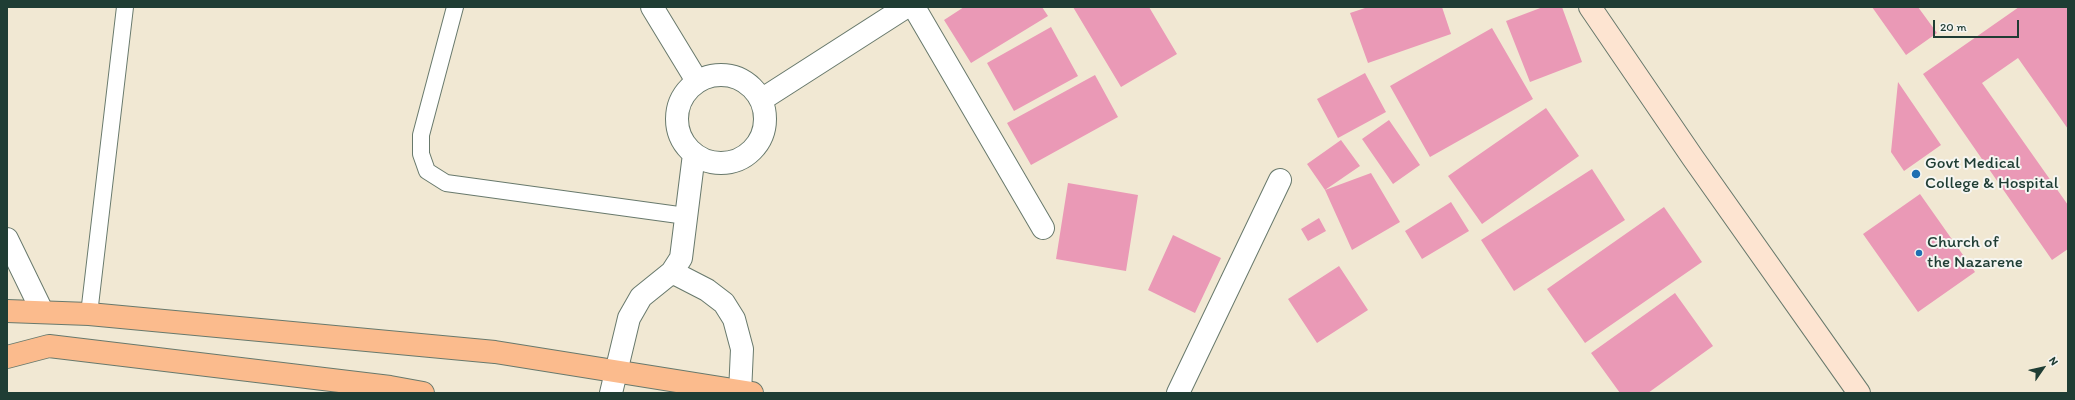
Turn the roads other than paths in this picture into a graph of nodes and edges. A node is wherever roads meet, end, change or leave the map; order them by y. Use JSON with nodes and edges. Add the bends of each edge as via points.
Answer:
{"nodes":[{"id":1,"x":124,"y":7,"type":"edge"},
{"id":2,"x":455,"y":7,"type":"edge"},
{"id":3,"x":652,"y":7,"type":"edge"},
{"id":4,"x":906,"y":7,"type":"edge"},
{"id":5,"x":914,"y":7,"type":"edge"},
{"id":6,"x":1590,"y":7,"type":"edge"},
{"id":7,"x":697,"y":81,"type":"junction"},
{"id":8,"x":761,"y":100,"type":"junction"},
{"id":9,"x":694,"y":154,"type":"junction"},
{"id":10,"x":1280,"y":180,"type":"dead end"},
{"id":11,"x":686,"y":216,"type":"junction"},
{"id":12,"x":1043,"y":228,"type":"dead end"},
{"id":13,"x":7,"y":239,"type":"edge"},
{"id":14,"x":672,"y":272,"type":"junction"},
{"id":15,"x":7,"y":311,"type":"edge"},
{"id":16,"x":42,"y":311,"type":"junction"},
{"id":17,"x":89,"y":314,"type":"junction"},
{"id":18,"x":7,"y":357,"type":"edge"},
{"id":19,"x":616,"y":371,"type":"junction"},
{"id":20,"x":744,"y":392,"type":"edge"},
{"id":21,"x":423,"y":393,"type":"edge"},
{"id":22,"x":611,"y":393,"type":"edge"},
{"id":23,"x":1178,"y":393,"type":"edge"},
{"id":24,"x":1859,"y":393,"type":"edge"}],
"edges":[{"from":1,"to":17,"type":"lane"},
{"from":2,"to":11,"type":"lane","via":[[421,135],[421,154],[427,171],[446,183]]},
{"from":3,"to":7,"type":"street"},
{"from":4,"to":8,"type":"street"},
{"from":5,"to":12,"type":"street"},
{"from":6,"to":24,"type":"street","via":[[1692,158]]},
{"from":7,"to":8,"type":"street","via":[[710,76],[724,75],[739,79],[752,87]]},
{"from":7,"to":9,"type":"street","via":[[680,103],[676,117],[678,131],[684,144]]},
{"from":8,"to":9,"type":"street","via":[[765,114],[764,129],[759,143],[748,154],[735,162],[720,164],[706,161]]},
{"from":9,"to":11,"type":"street"},
{"from":10,"to":23,"type":"street"},
{"from":11,"to":14,"type":"street","via":[[681,258]]},
{"from":13,"to":16,"type":"street"},
{"from":14,"to":19,"type":"street","via":[[642,297],[629,318]]},
{"from":14,"to":20,"type":"street","via":[[707,290],[724,303],[734,319],[742,349]]},
{"from":15,"to":16,"type":"main road"},
{"from":16,"to":17,"type":"main road"},
{"from":17,"to":19,"type":"main road","via":[[495,352]]},
{"from":18,"to":21,"type":"main road","via":[[49,346]]},
{"from":19,"to":20,"type":"main road"},
{"from":19,"to":22,"type":"street"}]}
